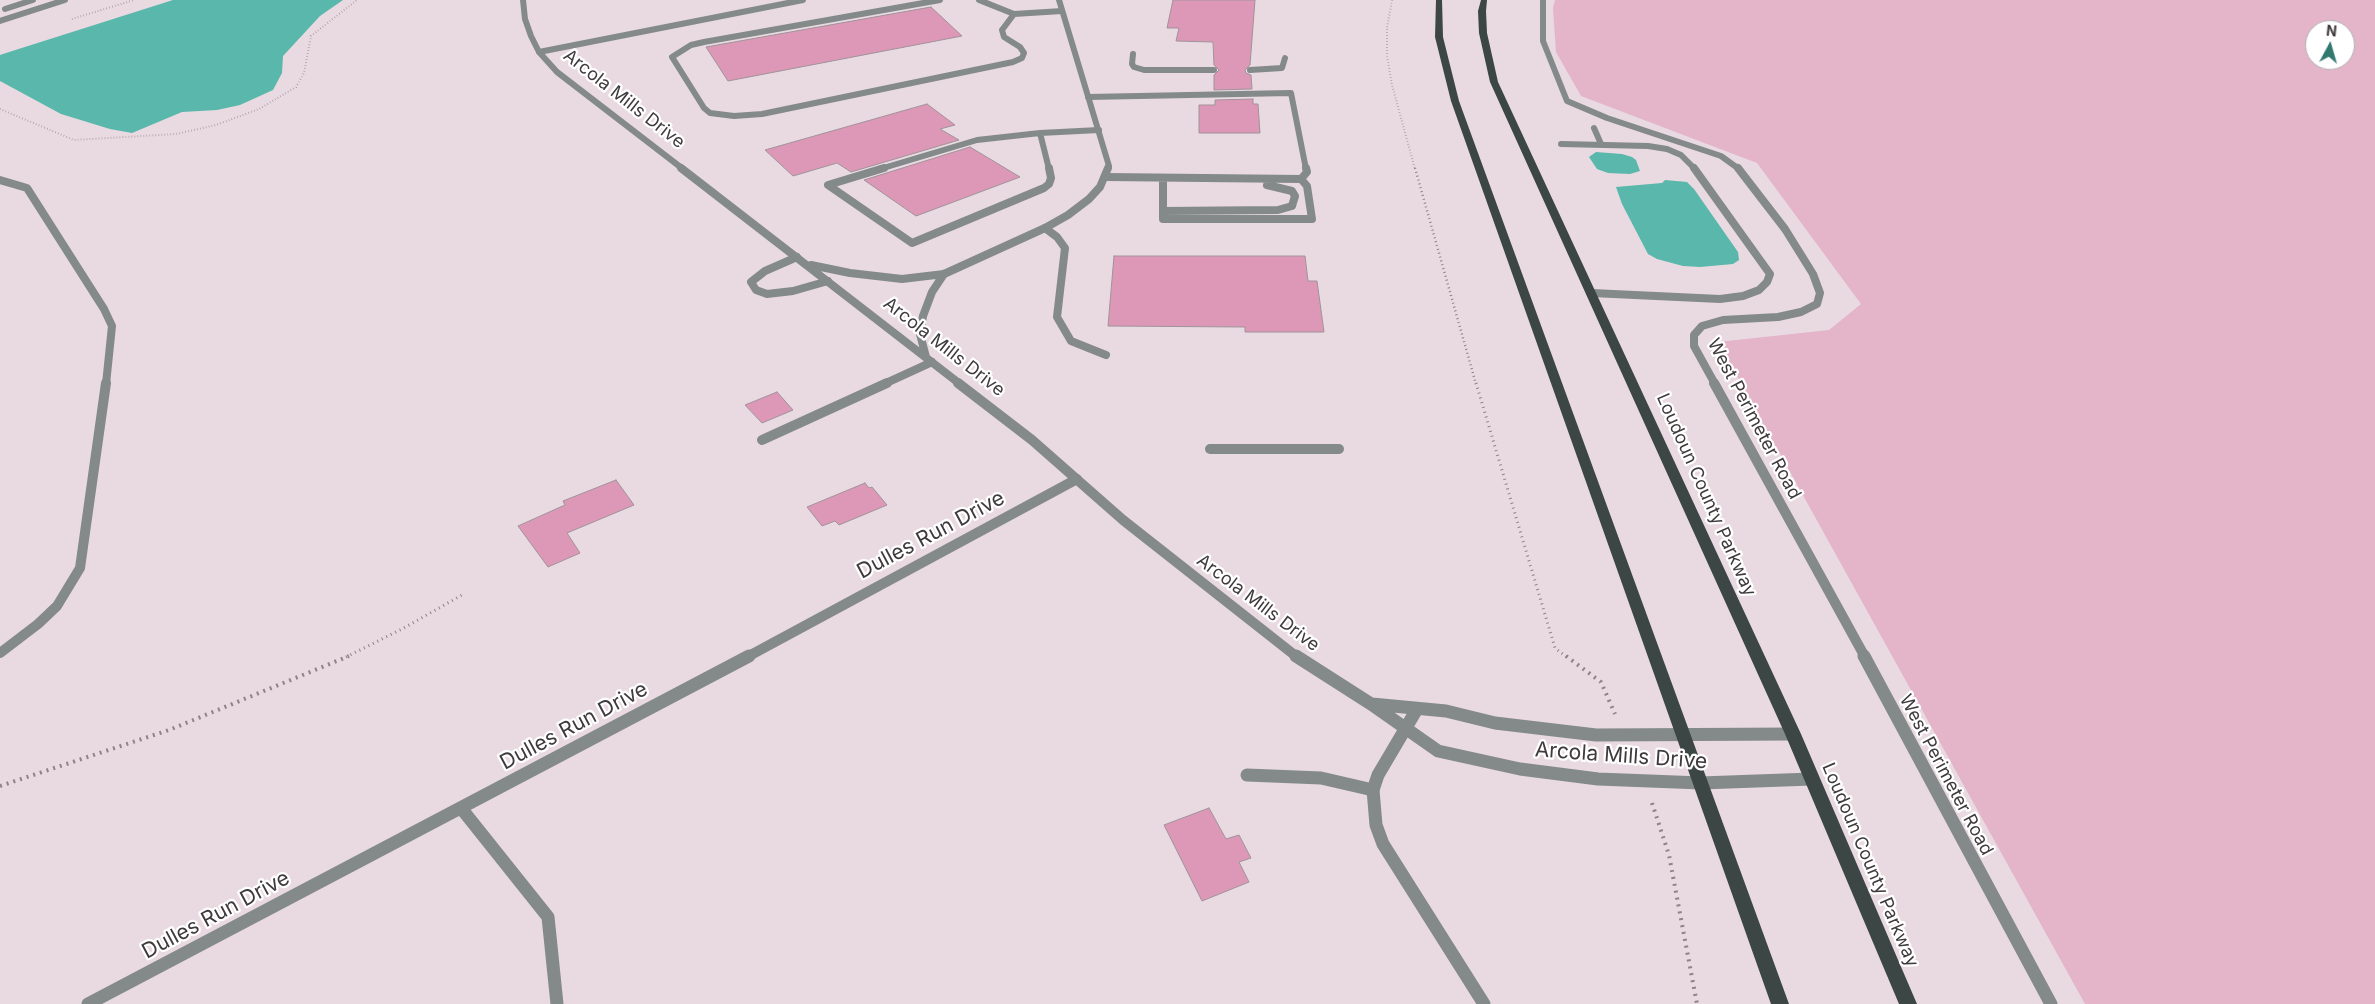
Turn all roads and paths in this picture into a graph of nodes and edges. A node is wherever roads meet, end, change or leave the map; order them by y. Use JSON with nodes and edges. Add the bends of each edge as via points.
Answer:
{"nodes":[{"id":1,"x":10,"y":0,"type":"edge"},
{"id":2,"x":26,"y":0,"type":"edge"},
{"id":3,"x":33,"y":0,"type":"edge"},
{"id":4,"x":65,"y":0,"type":"edge"},
{"id":5,"x":357,"y":0,"type":"edge"},
{"id":6,"x":523,"y":0,"type":"edge"},
{"id":7,"x":803,"y":0,"type":"edge"},
{"id":8,"x":940,"y":0,"type":"edge"},
{"id":9,"x":980,"y":0,"type":"edge"},
{"id":10,"x":1059,"y":0,"type":"edge"},
{"id":11,"x":1392,"y":0,"type":"edge"},
{"id":12,"x":1439,"y":0,"type":"edge"},
{"id":13,"x":1477,"y":0,"type":"edge"},
{"id":14,"x":1484,"y":0,"type":"edge"},
{"id":15,"x":1543,"y":0,"type":"edge"},
{"id":16,"x":3,"y":10,"type":"edge"},
{"id":17,"x":1062,"y":11,"type":"junction"},
{"id":18,"x":1482,"y":11,"type":"junction"},
{"id":19,"x":1014,"y":14,"type":"junction"},
{"id":20,"x":0,"y":21,"type":"edge"},
{"id":21,"x":539,"y":52,"type":"junction"},
{"id":22,"x":1133,"y":54,"type":"dead end"},
{"id":23,"x":1285,"y":58,"type":"dead end"},
{"id":24,"x":1214,"y":70,"type":"dead end"},
{"id":25,"x":1250,"y":70,"type":"dead end"},
{"id":26,"x":1088,"y":97,"type":"junction"},
{"id":27,"x":0,"y":109,"type":"edge"},
{"id":28,"x":1594,"y":128,"type":"dead end"},
{"id":29,"x":1098,"y":130,"type":"junction"},
{"id":30,"x":1040,"y":133,"type":"junction"},
{"id":31,"x":1561,"y":144,"type":"dead end"},
{"id":32,"x":1601,"y":144,"type":"junction"},
{"id":33,"x":1106,"y":177,"type":"junction"},
{"id":34,"x":1163,"y":179,"type":"junction"},
{"id":35,"x":1301,"y":179,"type":"junction"},
{"id":36,"x":0,"y":180,"type":"edge"},
{"id":37,"x":1163,"y":210,"type":"junction"},
{"id":38,"x":1045,"y":228,"type":"junction"},
{"id":39,"x":797,"y":257,"type":"junction"},
{"id":40,"x":807,"y":264,"type":"junction"},
{"id":41,"x":944,"y":274,"type":"junction"},
{"id":42,"x":828,"y":281,"type":"junction"},
{"id":43,"x":1592,"y":293,"type":"junction"},
{"id":44,"x":1106,"y":355,"type":"dead end"},
{"id":45,"x":930,"y":360,"type":"junction"},
{"id":46,"x":762,"y":440,"type":"dead end"},
{"id":47,"x":1210,"y":449,"type":"dead end"},
{"id":48,"x":1339,"y":449,"type":"dead end"},
{"id":49,"x":1077,"y":480,"type":"junction"},
{"id":50,"x":462,"y":595,"type":"dead end"},
{"id":51,"x":0,"y":653,"type":"edge"},
{"id":52,"x":1371,"y":704,"type":"junction"},
{"id":53,"x":1417,"y":709,"type":"junction"},
{"id":54,"x":1405,"y":729,"type":"junction"},
{"id":55,"x":1683,"y":734,"type":"junction"},
{"id":56,"x":1793,"y":734,"type":"junction"},
{"id":57,"x":1624,"y":735,"type":"junction"},
{"id":58,"x":1247,"y":775,"type":"dead end"},
{"id":59,"x":1812,"y":779,"type":"junction"},
{"id":60,"x":1646,"y":782,"type":"junction"},
{"id":61,"x":1701,"y":783,"type":"junction"},
{"id":62,"x":0,"y":786,"type":"edge"},
{"id":63,"x":1373,"y":790,"type":"junction"},
{"id":64,"x":461,"y":808,"type":"junction"},
{"id":65,"x":88,"y":1004,"type":"edge"},
{"id":66,"x":557,"y":1004,"type":"edge"},
{"id":67,"x":1484,"y":1004,"type":"edge"},
{"id":68,"x":1697,"y":1004,"type":"edge"},
{"id":69,"x":1780,"y":1004,"type":"edge"},
{"id":70,"x":1908,"y":1004,"type":"edge"},
{"id":71,"x":2051,"y":1004,"type":"edge"}],
"edges":[{"from":1,"to":16,"type":"street","via":[[12,4]]},
{"from":2,"to":16,"type":"street"},
{"from":3,"to":16,"type":"street"},
{"from":4,"to":20,"type":"street"},
{"from":5,"to":27,"type":"path","via":[[311,36],[304,73],[296,87],[259,109],[199,130],[74,140]]},
{"from":6,"to":21,"type":"street","name":"Arcola Mills Drive","via":[[525,19]]},
{"from":7,"to":21,"type":"street"},
{"from":8,"to":19,"type":"street","via":[[704,42],[672,57],[710,113],[734,116],[762,114],[1014,62],[1024,53],[1004,37],[1002,30]]},
{"from":9,"to":19,"type":"street"},
{"from":10,"to":17,"type":"street"},
{"from":11,"to":57,"type":"path","via":[[1387,28],[1392,85],[1446,283],[1555,648],[1601,682]]},
{"from":12,"to":55,"type":"main road","via":[[1439,37],[1455,101]]},
{"from":13,"to":18,"type":"main road"},
{"from":14,"to":18,"type":"main road","name":"Loudoun County Parkway"},
{"from":15,"to":71,"type":"street","name":"West Perimeter Road","via":[[1543,42],[1567,101],[1607,118],[1721,156],[1738,169],[1786,229],[1813,274],[1820,293],[1817,304],[1801,312],[1778,317],[1723,320],[1702,326],[1694,335],[1694,346]]},
{"from":17,"to":19,"type":"street"},
{"from":17,"to":26,"type":"street"},
{"from":18,"to":43,"type":"main road","name":"Loudoun County Parkway","via":[[1494,82]]},
{"from":21,"to":39,"type":"street","name":"Arcola Mills Drive","via":[[557,72]]},
{"from":22,"to":24,"type":"street","via":[[1134,68],[1144,70]]},
{"from":23,"to":25,"type":"street","via":[[1282,68]]},
{"from":26,"to":29,"type":"street"},
{"from":26,"to":35,"type":"street","via":[[1291,93],[1307,172]]},
{"from":28,"to":32,"type":"street"},
{"from":29,"to":30,"type":"street"},
{"from":29,"to":33,"type":"street","via":[[1109,166]]},
{"from":30,"to":30,"type":"street","via":[[978,140],[828,185],[912,243],[1049,184],[1051,178]]},
{"from":31,"to":32,"type":"street"},
{"from":32,"to":43,"type":"street","via":[[1666,149],[1681,156],[1693,166],[1770,274],[1759,290],[1735,297]]},
{"from":33,"to":34,"type":"street"},
{"from":33,"to":38,"type":"street","via":[[1089,199]]},
{"from":34,"to":35,"type":"street"},
{"from":34,"to":37,"type":"street"},
{"from":34,"to":37,"type":"street","via":[[1267,185],[1286,188],[1295,196],[1292,206],[1278,210]]},
{"from":35,"to":37,"type":"street","via":[[1307,186],[1312,219],[1162,219]]},
{"from":36,"to":51,"type":"street","via":[[27,188],[112,326],[80,568],[57,606]]},
{"from":38,"to":41,"type":"street"},
{"from":38,"to":44,"type":"street","via":[[1065,248],[1057,317],[1071,341]]},
{"from":39,"to":40,"type":"street","name":"Arcola Mills Drive"},
{"from":39,"to":42,"type":"street","via":[[765,271],[751,282],[756,290],[767,294],[793,291]]},
{"from":40,"to":41,"type":"street","via":[[850,273],[902,278]]},
{"from":40,"to":42,"type":"street","name":"Arcola Mills Drive"},
{"from":41,"to":45,"type":"street","via":[[932,292],[920,334]]},
{"from":42,"to":45,"type":"street","name":"Arcola Mills Drive"},
{"from":43,"to":56,"type":"main road","name":"Loudoun County Parkway"},
{"from":45,"to":46,"type":"street"},
{"from":45,"to":49,"type":"street","name":"Arcola Mills Drive","via":[[1032,440]]},
{"from":47,"to":48,"type":"street"},
{"from":49,"to":52,"type":"street","name":"Arcola Mills Drive","via":[[1262,631],[1312,668]]},
{"from":49,"to":64,"type":"street","name":"Dulles Run Drive"},
{"from":50,"to":62,"type":"path","via":[[358,652],[236,703],[169,730]]},
{"from":52,"to":53,"type":"street","name":"Arcola Mills Drive"},
{"from":52,"to":54,"type":"street","name":"Arcola Mills Drive"},
{"from":53,"to":54,"type":"street"},
{"from":53,"to":57,"type":"street","name":"Arcola Mills Drive","via":[[1446,711],[1534,729]]},
{"from":54,"to":60,"type":"street","name":"Arcola Mills Drive","via":[[1438,751],[1520,769]]},
{"from":54,"to":63,"type":"street","via":[[1378,774]]},
{"from":55,"to":56,"type":"street","name":"Arcola Mills Drive"},
{"from":55,"to":57,"type":"street","name":"Arcola Mills Drive"},
{"from":55,"to":61,"type":"main road"},
{"from":56,"to":59,"type":"main road","name":"Loudoun County Parkway"},
{"from":58,"to":63,"type":"street","via":[[1321,778]]},
{"from":59,"to":61,"type":"street","name":"Arcola Mills Drive"},
{"from":59,"to":70,"type":"main road","name":"Loudoun County Parkway"},
{"from":60,"to":61,"type":"street","name":"Arcola Mills Drive"},
{"from":60,"to":68,"type":"path","via":[[1669,855]]},
{"from":61,"to":69,"type":"main road"},
{"from":63,"to":67,"type":"street","via":[[1376,825],[1383,844]]},
{"from":64,"to":65,"type":"street","name":"Dulles Run Drive"},
{"from":64,"to":66,"type":"street","via":[[548,917]]}]}
